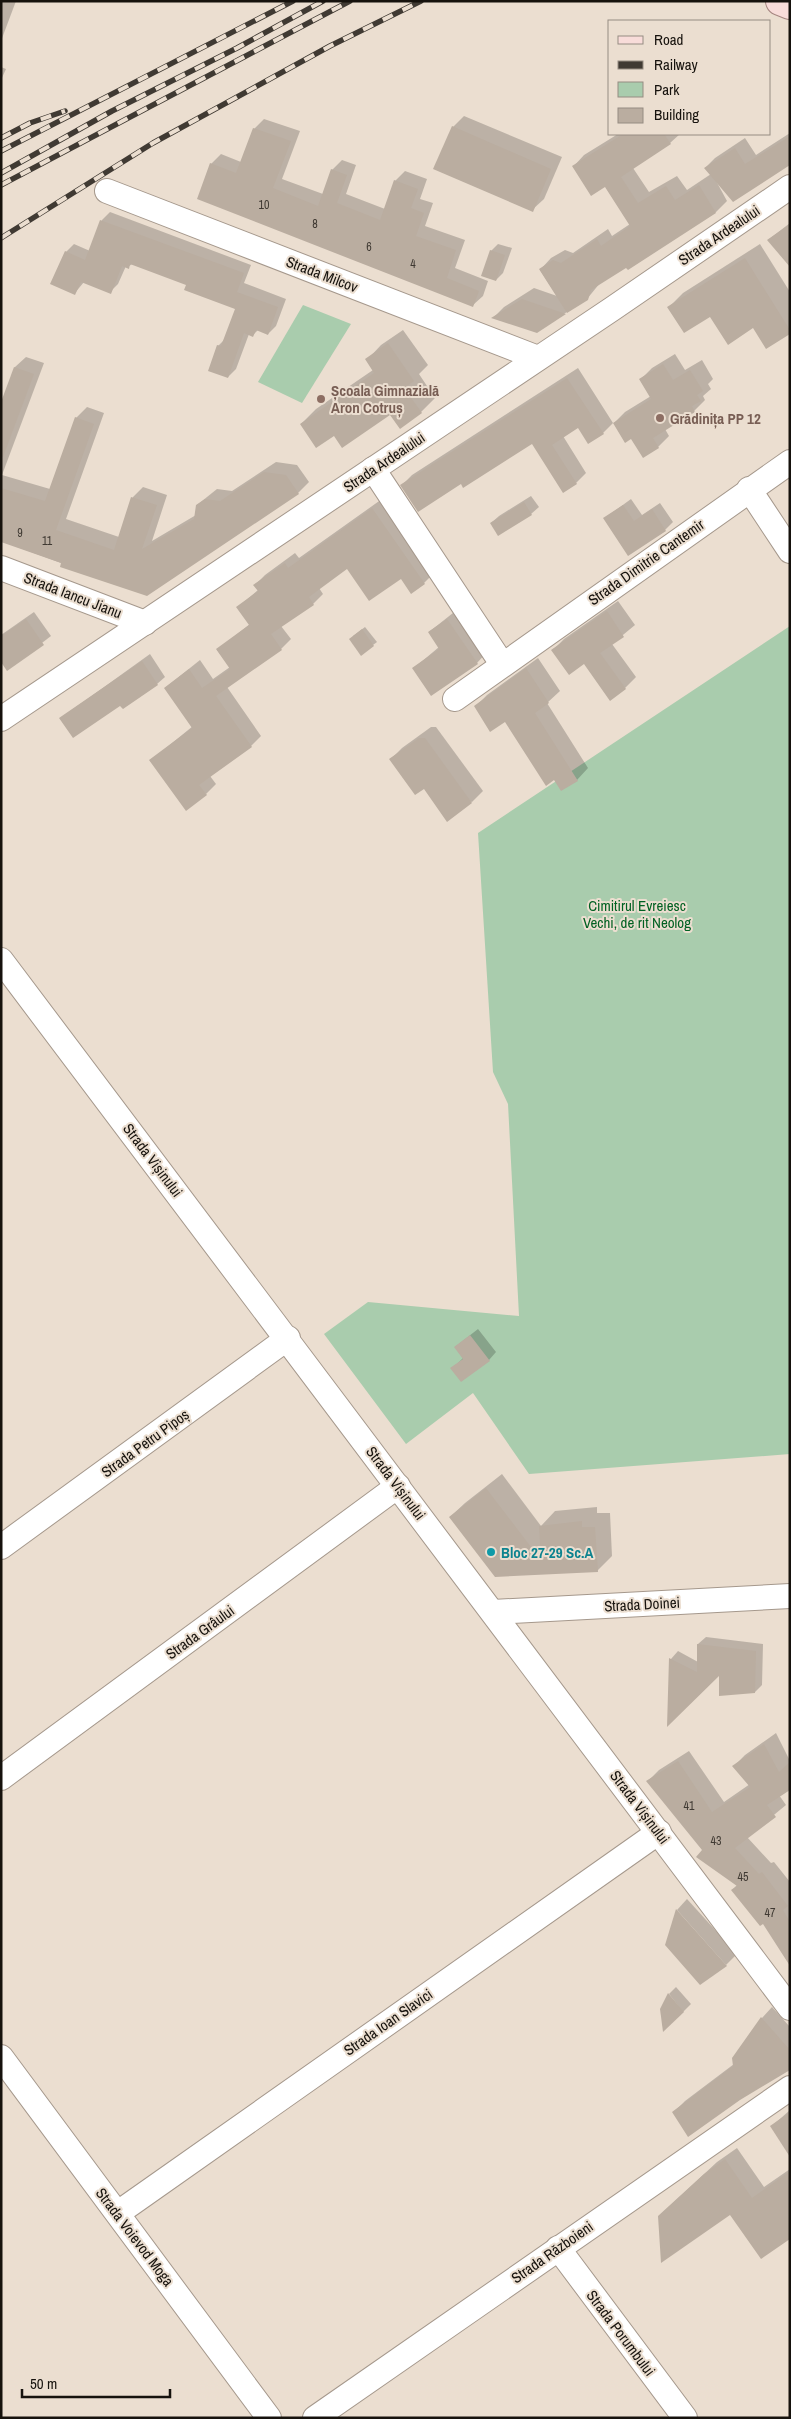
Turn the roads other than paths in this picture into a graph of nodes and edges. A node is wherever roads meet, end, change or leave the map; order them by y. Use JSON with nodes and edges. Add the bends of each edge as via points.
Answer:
{"nodes":[{"id":1,"x":780,"y":1,"type":"edge"},
{"id":2,"x":790,"y":5,"type":"edge"},
{"id":3,"x":790,"y":187,"type":"edge"},
{"id":4,"x":106,"y":190,"type":"dead end"},
{"id":5,"x":538,"y":358,"type":"junction"},
{"id":6,"x":790,"y":462,"type":"edge"},
{"id":7,"x":373,"y":469,"type":"junction"},
{"id":8,"x":749,"y":489,"type":"junction"},
{"id":9,"x":790,"y":551,"type":"edge"},
{"id":10,"x":1,"y":568,"type":"edge"},
{"id":11,"x":145,"y":622,"type":"junction"},
{"id":12,"x":502,"y":664,"type":"junction"},
{"id":13,"x":455,"y":699,"type":"dead end"},
{"id":14,"x":1,"y":719,"type":"edge"},
{"id":15,"x":1,"y":960,"type":"edge"},
{"id":16,"x":288,"y":1338,"type":"junction"},
{"id":17,"x":398,"y":1486,"type":"junction"},
{"id":18,"x":1,"y":1547,"type":"edge"},
{"id":19,"x":790,"y":1596,"type":"edge"},
{"id":20,"x":494,"y":1612,"type":"junction"},
{"id":21,"x":1,"y":1778,"type":"edge"},
{"id":22,"x":659,"y":1832,"type":"junction"},
{"id":23,"x":790,"y":2008,"type":"edge"},
{"id":24,"x":1,"y":2058,"type":"edge"},
{"id":25,"x":790,"y":2088,"type":"edge"},
{"id":26,"x":118,"y":2213,"type":"junction"},
{"id":27,"x":558,"y":2248,"type":"junction"},
{"id":28,"x":269,"y":2418,"type":"edge"},
{"id":29,"x":315,"y":2418,"type":"edge"},
{"id":30,"x":685,"y":2418,"type":"edge"}],
"edges":[{"from":1,"to":2,"type":"main road"},
{"from":3,"to":5,"type":"street","name":"Strada Ardealului"},
{"from":4,"to":5,"type":"street","name":"Strada Milcov"},
{"from":5,"to":7,"type":"street","name":"Strada Ardealului"},
{"from":6,"to":8,"type":"street","name":"Strada Dimitrie Cantemir"},
{"from":7,"to":11,"type":"street","name":"Strada Ardealului"},
{"from":7,"to":12,"type":"street"},
{"from":8,"to":9,"type":"street"},
{"from":8,"to":12,"type":"street","name":"Strada Dimitrie Cantemir"},
{"from":10,"to":11,"type":"street","name":"Strada Iancu Jianu"},
{"from":11,"to":14,"type":"street","name":"Strada Ardealului"},
{"from":12,"to":13,"type":"street","name":"Strada Dimitrie Cantemir"},
{"from":15,"to":16,"type":"street","name":"Strada Vișinului"},
{"from":16,"to":17,"type":"street","name":"Strada Vișinului"},
{"from":16,"to":18,"type":"street","name":"Strada Petru Pipoș"},
{"from":17,"to":20,"type":"street","name":"Strada Vișinului"},
{"from":17,"to":21,"type":"street","name":"Strada Grâului"},
{"from":19,"to":20,"type":"street","name":"Strada Doinei"},
{"from":20,"to":22,"type":"street","name":"Strada Vișinului"},
{"from":22,"to":23,"type":"street","name":"Strada Vișinului"},
{"from":22,"to":26,"type":"street","name":"Strada Ioan Slavici"},
{"from":24,"to":26,"type":"street","name":"Strada Voievod Moga"},
{"from":25,"to":27,"type":"street","name":"Strada Războieni"},
{"from":26,"to":28,"type":"street","name":"Strada Voievod Moga"},
{"from":27,"to":29,"type":"street","name":"Strada Războieni"},
{"from":27,"to":30,"type":"street","name":"Strada Porumbului"}]}
